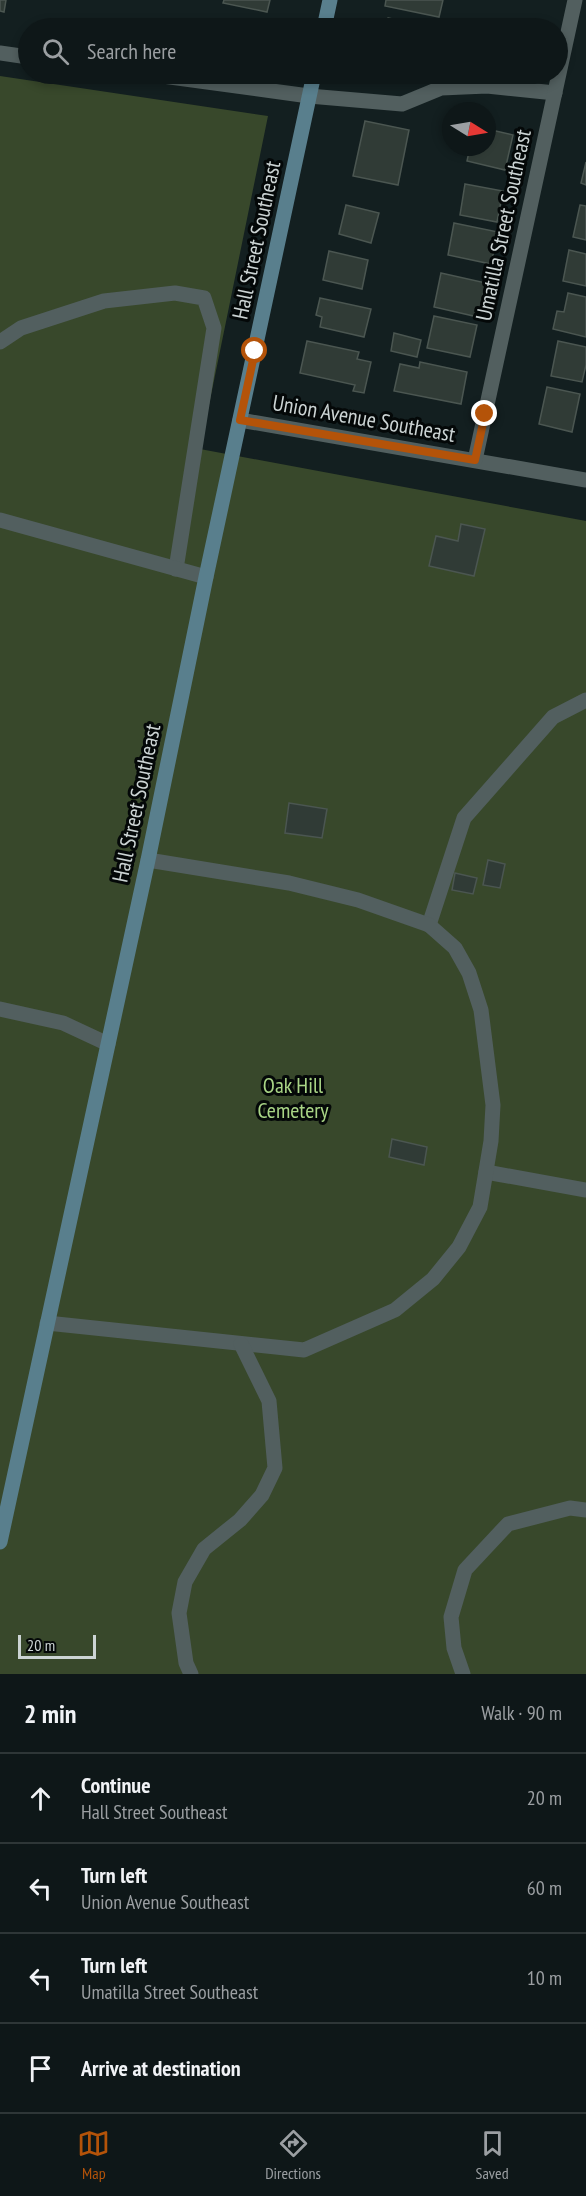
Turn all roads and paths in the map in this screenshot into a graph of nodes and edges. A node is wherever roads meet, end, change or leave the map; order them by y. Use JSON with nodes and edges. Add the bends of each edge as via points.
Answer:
{"nodes":[{"id":1,"x":330,"y":0,"type":"edge"},
{"id":2,"x":575,"y":0,"type":"edge"},
{"id":3,"x":326,"y":18,"type":"edge"},
{"id":4,"x":568,"y":33,"type":"edge"},
{"id":5,"x":0,"y":53,"type":"edge"},
{"id":6,"x":18,"y":56,"type":"edge"},
{"id":7,"x":221,"y":84,"type":"edge"},
{"id":8,"x":312,"y":84,"type":"edge"},
{"id":9,"x":557,"y":84,"type":"edge"},
{"id":10,"x":555,"y":93,"type":"junction"},
{"id":11,"x":309,"y":96,"type":"junction"},
{"id":12,"x":0,"y":342,"type":"edge"},
{"id":13,"x":240,"y":420,"type":"junction"},
{"id":14,"x":475,"y":460,"type":"junction"},
{"id":15,"x":586,"y":480,"type":"edge"},
{"id":16,"x":0,"y":520,"type":"edge"},
{"id":17,"x":176,"y":569,"type":"junction"},
{"id":18,"x":206,"y":577,"type":"junction"},
{"id":19,"x":586,"y":700,"type":"edge"},
{"id":20,"x":148,"y":860,"type":"junction"},
{"id":21,"x":429,"y":925,"type":"junction"},
{"id":22,"x":0,"y":1009,"type":"edge"},
{"id":23,"x":108,"y":1044,"type":"junction"},
{"id":24,"x":486,"y":1172,"type":"junction"},
{"id":25,"x":586,"y":1190,"type":"edge"},
{"id":26,"x":47,"y":1323,"type":"junction"},
{"id":27,"x":242,"y":1344,"type":"junction"},
{"id":28,"x":586,"y":1510,"type":"edge"},
{"id":29,"x":0,"y":1542,"type":"edge"},
{"id":30,"x":191,"y":1674,"type":"edge"},
{"id":31,"x":463,"y":1674,"type":"edge"}],
"edges":[{"from":1,"to":3,"type":"main road"},
{"from":2,"to":4,"type":"street","name":"Umatilla Street Southeast"},
{"from":5,"to":6,"type":"street"},
{"from":7,"to":11,"type":"street"},
{"from":8,"to":11,"type":"main road","name":"Hall Street Southeast"},
{"from":9,"to":10,"type":"street","name":"Umatilla Street Southeast"},
{"from":10,"to":11,"type":"street","via":[[487,86],[441,88],[402,104]]},
{"from":10,"to":14,"type":"street","name":"Umatilla Street Southeast"},
{"from":11,"to":13,"type":"main road","name":"Hall Street Southeast"},
{"from":12,"to":17,"type":"street","via":[[21,328],[104,301],[175,293],[204,298],[214,328]]},
{"from":13,"to":14,"type":"street","name":"Union Avenue Southeast"},
{"from":13,"to":18,"type":"main road","name":"Hall Street Southeast"},
{"from":14,"to":15,"type":"street","name":"Union Avenue Southeast"},
{"from":16,"to":17,"type":"street"},
{"from":17,"to":18,"type":"street"},
{"from":18,"to":20,"type":"main road","name":"Hall Street Southeast"},
{"from":19,"to":21,"type":"street","via":[[553,717],[464,818]]},
{"from":20,"to":21,"type":"street","via":[[289,883],[358,900]]},
{"from":20,"to":23,"type":"main road","name":"Hall Street Southeast"},
{"from":21,"to":24,"type":"street","via":[[454,948],[469,973],[481,1010],[493,1105]]},
{"from":22,"to":23,"type":"street","via":[[63,1023]]},
{"from":23,"to":26,"type":"main road","name":"Hall Street Southeast"},
{"from":24,"to":25,"type":"street"},
{"from":24,"to":27,"type":"street","via":[[480,1207],[459,1247],[433,1278],[395,1310],[304,1350]]},
{"from":26,"to":27,"type":"street"},
{"from":26,"to":29,"type":"main road","name":"Hall Street Southeast"},
{"from":27,"to":30,"type":"street","via":[[269,1401],[275,1468],[262,1495],[240,1520],[204,1550],[185,1582],[179,1613]]},
{"from":28,"to":31,"type":"street","via":[[570,1508],[508,1524],[465,1570],[451,1617],[453,1648]]}]}
